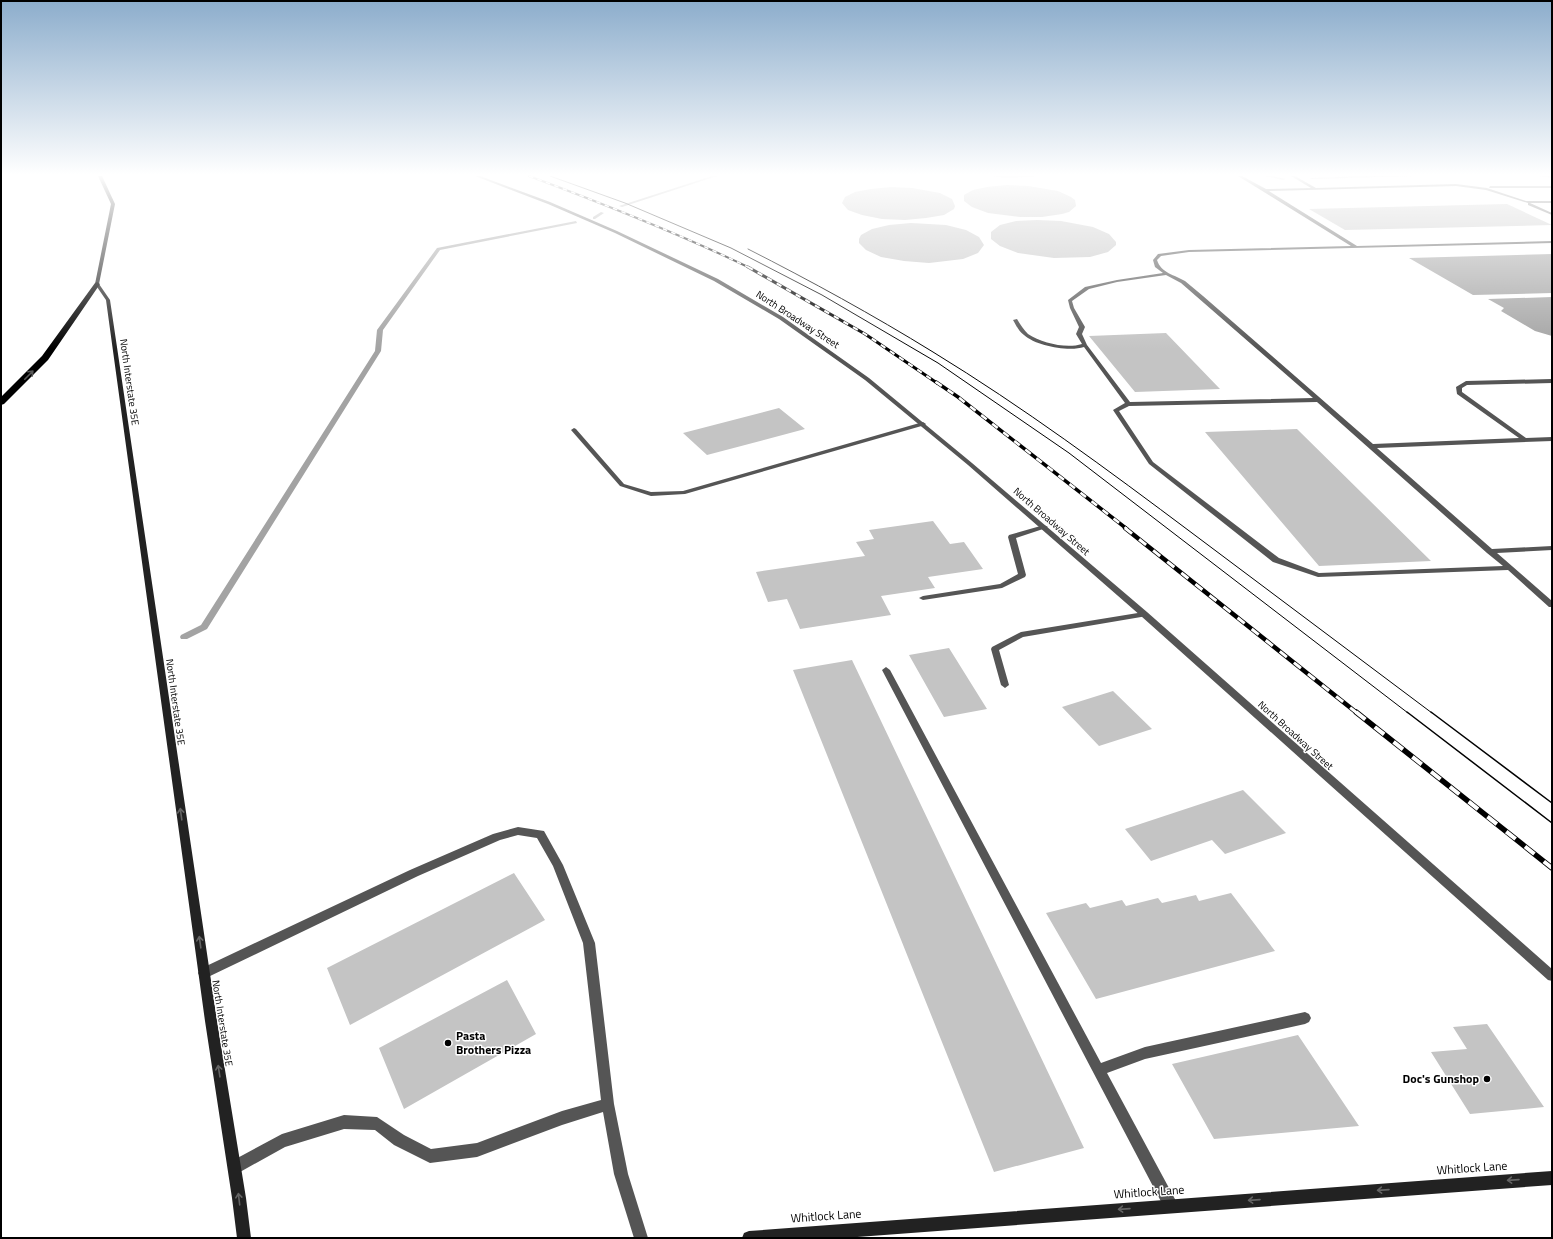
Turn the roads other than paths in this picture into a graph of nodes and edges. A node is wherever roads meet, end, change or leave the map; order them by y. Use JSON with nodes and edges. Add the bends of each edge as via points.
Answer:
{"nodes":[{"id":1,"x":107,"y":234,"type":"edge"},
{"id":2,"x":620,"y":234,"type":"edge"},
{"id":3,"x":1335,"y":234,"type":"edge"},
{"id":4,"x":1552,"y":242,"type":"edge"},
{"id":5,"x":1356,"y":247,"type":"junction"},
{"id":6,"x":1167,"y":274,"type":"junction"},
{"id":7,"x":97,"y":284,"type":"junction"},
{"id":8,"x":1015,"y":320,"type":"dead end"},
{"id":9,"x":1085,"y":345,"type":"junction"},
{"id":10,"x":1552,"y":381,"type":"edge"},
{"id":11,"x":1317,"y":400,"type":"junction"},
{"id":12,"x":1,"y":402,"type":"edge"},
{"id":13,"x":1128,"y":404,"type":"junction"},
{"id":14,"x":923,"y":424,"type":"junction"},
{"id":15,"x":574,"y":430,"type":"dead end"},
{"id":16,"x":1552,"y":439,"type":"edge"},
{"id":17,"x":1525,"y":440,"type":"junction"},
{"id":18,"x":1371,"y":446,"type":"junction"},
{"id":19,"x":1044,"y":527,"type":"junction"},
{"id":20,"x":1552,"y":548,"type":"edge"},
{"id":21,"x":1490,"y":551,"type":"junction"},
{"id":22,"x":1510,"y":568,"type":"junction"},
{"id":23,"x":923,"y":598,"type":"dead end"},
{"id":24,"x":1552,"y":605,"type":"edge"},
{"id":25,"x":1144,"y":614,"type":"junction"},
{"id":26,"x":886,"y":670,"type":"dead end"},
{"id":27,"x":1005,"y":685,"type":"dead end"},
{"id":28,"x":204,"y":973,"type":"junction"},
{"id":29,"x":1552,"y":976,"type":"edge"},
{"id":30,"x":1305,"y":1018,"type":"dead end"},
{"id":31,"x":1098,"y":1070,"type":"junction"},
{"id":32,"x":608,"y":1104,"type":"junction"},
{"id":33,"x":235,"y":1167,"type":"junction"},
{"id":34,"x":1552,"y":1178,"type":"edge"},
{"id":35,"x":1171,"y":1206,"type":"junction"},
{"id":36,"x":244,"y":1238,"type":"edge"},
{"id":37,"x":641,"y":1238,"type":"edge"},
{"id":38,"x":749,"y":1238,"type":"edge"}],
"edges":[{"from":1,"to":7,"type":"main road"},
{"from":2,"to":14,"type":"street","name":"North Broadway Street","via":[[716,280],[781,318],[867,378]]},
{"from":3,"to":5,"type":"street"},
{"from":4,"to":5,"type":"street"},
{"from":5,"to":6,"type":"street","via":[[1171,252],[1160,255],[1155,260],[1157,266]]},
{"from":6,"to":9,"type":"street","via":[[1087,288],[1070,301],[1082,327],[1079,334]]},
{"from":6,"to":11,"type":"street","via":[[1183,282],[1201,297]]},
{"from":12,"to":7,"type":"highway","one_way":true,"via":[[45,358]]},
{"from":28,"to":7,"type":"main road","name":"North Interstate 35E","one_way":true,"via":[[108,300]]},
{"from":8,"to":9,"type":"street","via":[[1024,334],[1038,341],[1076,348]]},
{"from":9,"to":13,"type":"street"},
{"from":10,"to":17,"type":"street","via":[[1466,383],[1459,387],[1459,392]]},
{"from":11,"to":13,"type":"street"},
{"from":11,"to":18,"type":"street"},
{"from":13,"to":22,"type":"street","via":[[1116,410],[1151,463],[1276,560],[1318,575]]},
{"from":14,"to":15,"type":"street","via":[[683,493],[667,495],[651,494],[622,485]]},
{"from":14,"to":19,"type":"street","name":"North Broadway Street"},
{"from":16,"to":17,"type":"street"},
{"from":17,"to":18,"type":"street"},
{"from":18,"to":21,"type":"street"},
{"from":19,"to":23,"type":"street","via":[[1012,537],[1022,575],[1002,586]]},
{"from":19,"to":25,"type":"street","name":"North Broadway Street"},
{"from":20,"to":21,"type":"street"},
{"from":21,"to":22,"type":"street"},
{"from":22,"to":24,"type":"street"},
{"from":25,"to":27,"type":"street","via":[[1021,635],[995,649]]},
{"from":25,"to":29,"type":"street","name":"North Broadway Street"},
{"from":26,"to":31,"type":"street"},
{"from":28,"to":32,"type":"street","via":[[414,873],[497,837],[518,831],[540,834],[558,865],[589,943]]},
{"from":33,"to":28,"type":"main road","name":"North Interstate 35E","one_way":true},
{"from":30,"to":31,"type":"street","via":[[1145,1053]]},
{"from":31,"to":35,"type":"street"},
{"from":32,"to":33,"type":"street","via":[[562,1118],[477,1150],[430,1156],[399,1140],[377,1124],[344,1122],[282,1141]]},
{"from":32,"to":37,"type":"street","via":[[621,1174]]},
{"from":36,"to":33,"type":"main road","name":"North Interstate 35E","one_way":true},
{"from":34,"to":35,"type":"main road","name":"Whitlock Lane","one_way":true},
{"from":35,"to":38,"type":"main road","name":"Whitlock Lane","one_way":true}]}
